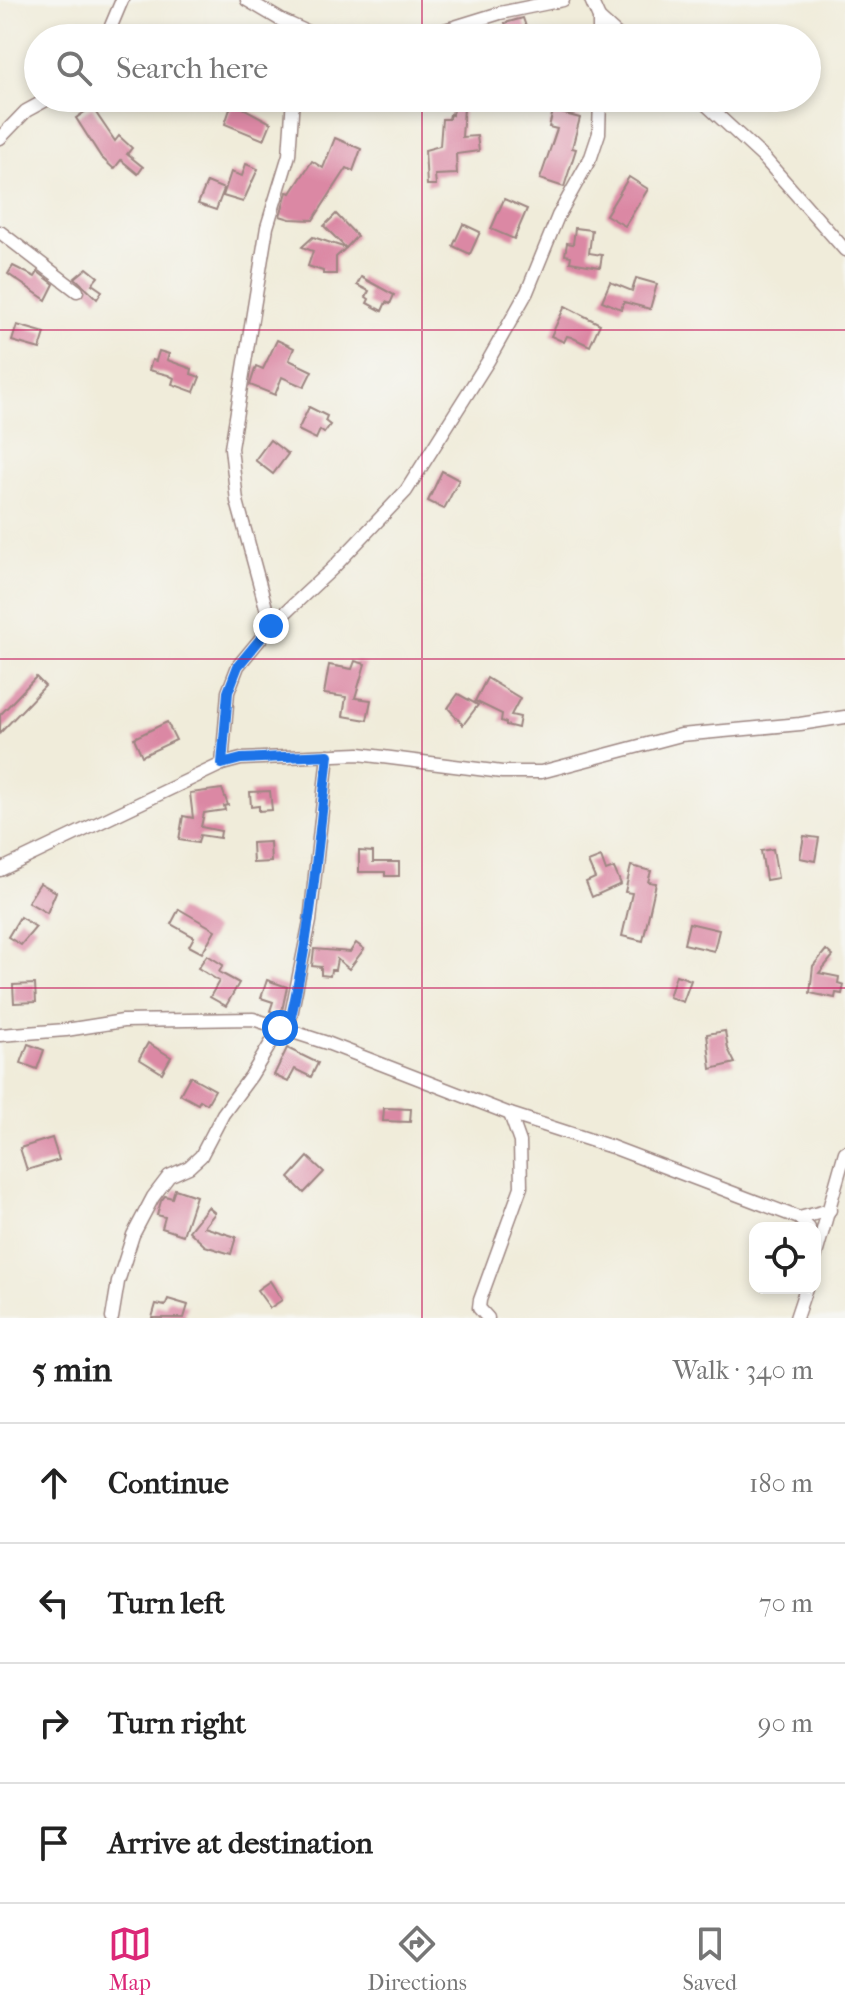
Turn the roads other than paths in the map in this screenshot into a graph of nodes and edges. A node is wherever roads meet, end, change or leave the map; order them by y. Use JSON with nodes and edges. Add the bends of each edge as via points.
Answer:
{"nodes":[{"id":1,"x":122,"y":0,"type":"edge"},
{"id":2,"x":247,"y":0,"type":"edge"},
{"id":3,"x":563,"y":0,"type":"edge"},
{"id":4,"x":591,"y":0,"type":"edge"},
{"id":5,"x":599,"y":18,"type":"junction"},
{"id":6,"x":281,"y":20,"type":"junction"},
{"id":7,"x":112,"y":24,"type":"edge"},
{"id":8,"x":282,"y":24,"type":"edge"},
{"id":9,"x":290,"y":24,"type":"edge"},
{"id":10,"x":464,"y":24,"type":"edge"},
{"id":11,"x":599,"y":24,"type":"edge"},
{"id":12,"x":606,"y":24,"type":"edge"},
{"id":13,"x":25,"y":112,"type":"edge"},
{"id":14,"x":292,"y":112,"type":"edge"},
{"id":15,"x":600,"y":112,"type":"edge"},
{"id":16,"x":714,"y":112,"type":"edge"},
{"id":17,"x":0,"y":138,"type":"edge"},
{"id":18,"x":0,"y":232,"type":"edge"},
{"id":19,"x":845,"y":250,"type":"edge"},
{"id":20,"x":77,"y":291,"type":"dead end"},
{"id":21,"x":271,"y":626,"type":"junction"},
{"id":22,"x":845,"y":717,"type":"edge"},
{"id":23,"x":328,"y":755,"type":"junction"},
{"id":24,"x":222,"y":764,"type":"junction"},
{"id":25,"x":0,"y":870,"type":"edge"},
{"id":26,"x":284,"y":1029,"type":"junction"},
{"id":27,"x":0,"y":1035,"type":"edge"},
{"id":28,"x":510,"y":1114,"type":"junction"},
{"id":29,"x":845,"y":1152,"type":"edge"},
{"id":30,"x":830,"y":1210,"type":"junction"},
{"id":31,"x":799,"y":1218,"type":"junction"},
{"id":32,"x":803,"y":1222,"type":"edge"},
{"id":33,"x":821,"y":1231,"type":"edge"},
{"id":34,"x":804,"y":1294,"type":"edge"},
{"id":35,"x":112,"y":1318,"type":"edge"},
{"id":36,"x":488,"y":1318,"type":"edge"},
{"id":37,"x":796,"y":1318,"type":"edge"}],
"edges":[{"from":1,"to":7,"type":"street"},
{"from":2,"to":6,"type":"street"},
{"from":3,"to":10,"type":"street"},
{"from":4,"to":5,"type":"street"},
{"from":5,"to":11,"type":"street"},
{"from":5,"to":12,"type":"street"},
{"from":6,"to":8,"type":"street"},
{"from":6,"to":9,"type":"street"},
{"from":13,"to":17,"type":"street"},
{"from":14,"to":21,"type":"street","via":[[289,155],[267,227],[231,448],[237,501]]},
{"from":15,"to":21,"type":"street","via":[[591,157],[558,216],[527,292],[406,491]]},
{"from":16,"to":19,"type":"street","via":[[764,158]]},
{"from":18,"to":20,"type":"street"},
{"from":21,"to":24,"type":"street","via":[[238,666],[228,692]]},
{"from":22,"to":23,"type":"street","via":[[681,735],[541,772]]},
{"from":23,"to":24,"type":"street"},
{"from":23,"to":26,"type":"street","via":[[310,921]]},
{"from":24,"to":25,"type":"street"},
{"from":26,"to":27,"type":"street","via":[[253,1019],[177,1019]]},
{"from":26,"to":28,"type":"street"},
{"from":26,"to":35,"type":"street","via":[[223,1114],[201,1156],[169,1176],[153,1197],[133,1235]]},
{"from":28,"to":31,"type":"street"},
{"from":28,"to":36,"type":"street","via":[[520,1142],[521,1187],[480,1300],[479,1308]]},
{"from":29,"to":30,"type":"street"},
{"from":30,"to":31,"type":"street"},
{"from":30,"to":33,"type":"street"},
{"from":31,"to":32,"type":"street"},
{"from":34,"to":37,"type":"street"}]}
